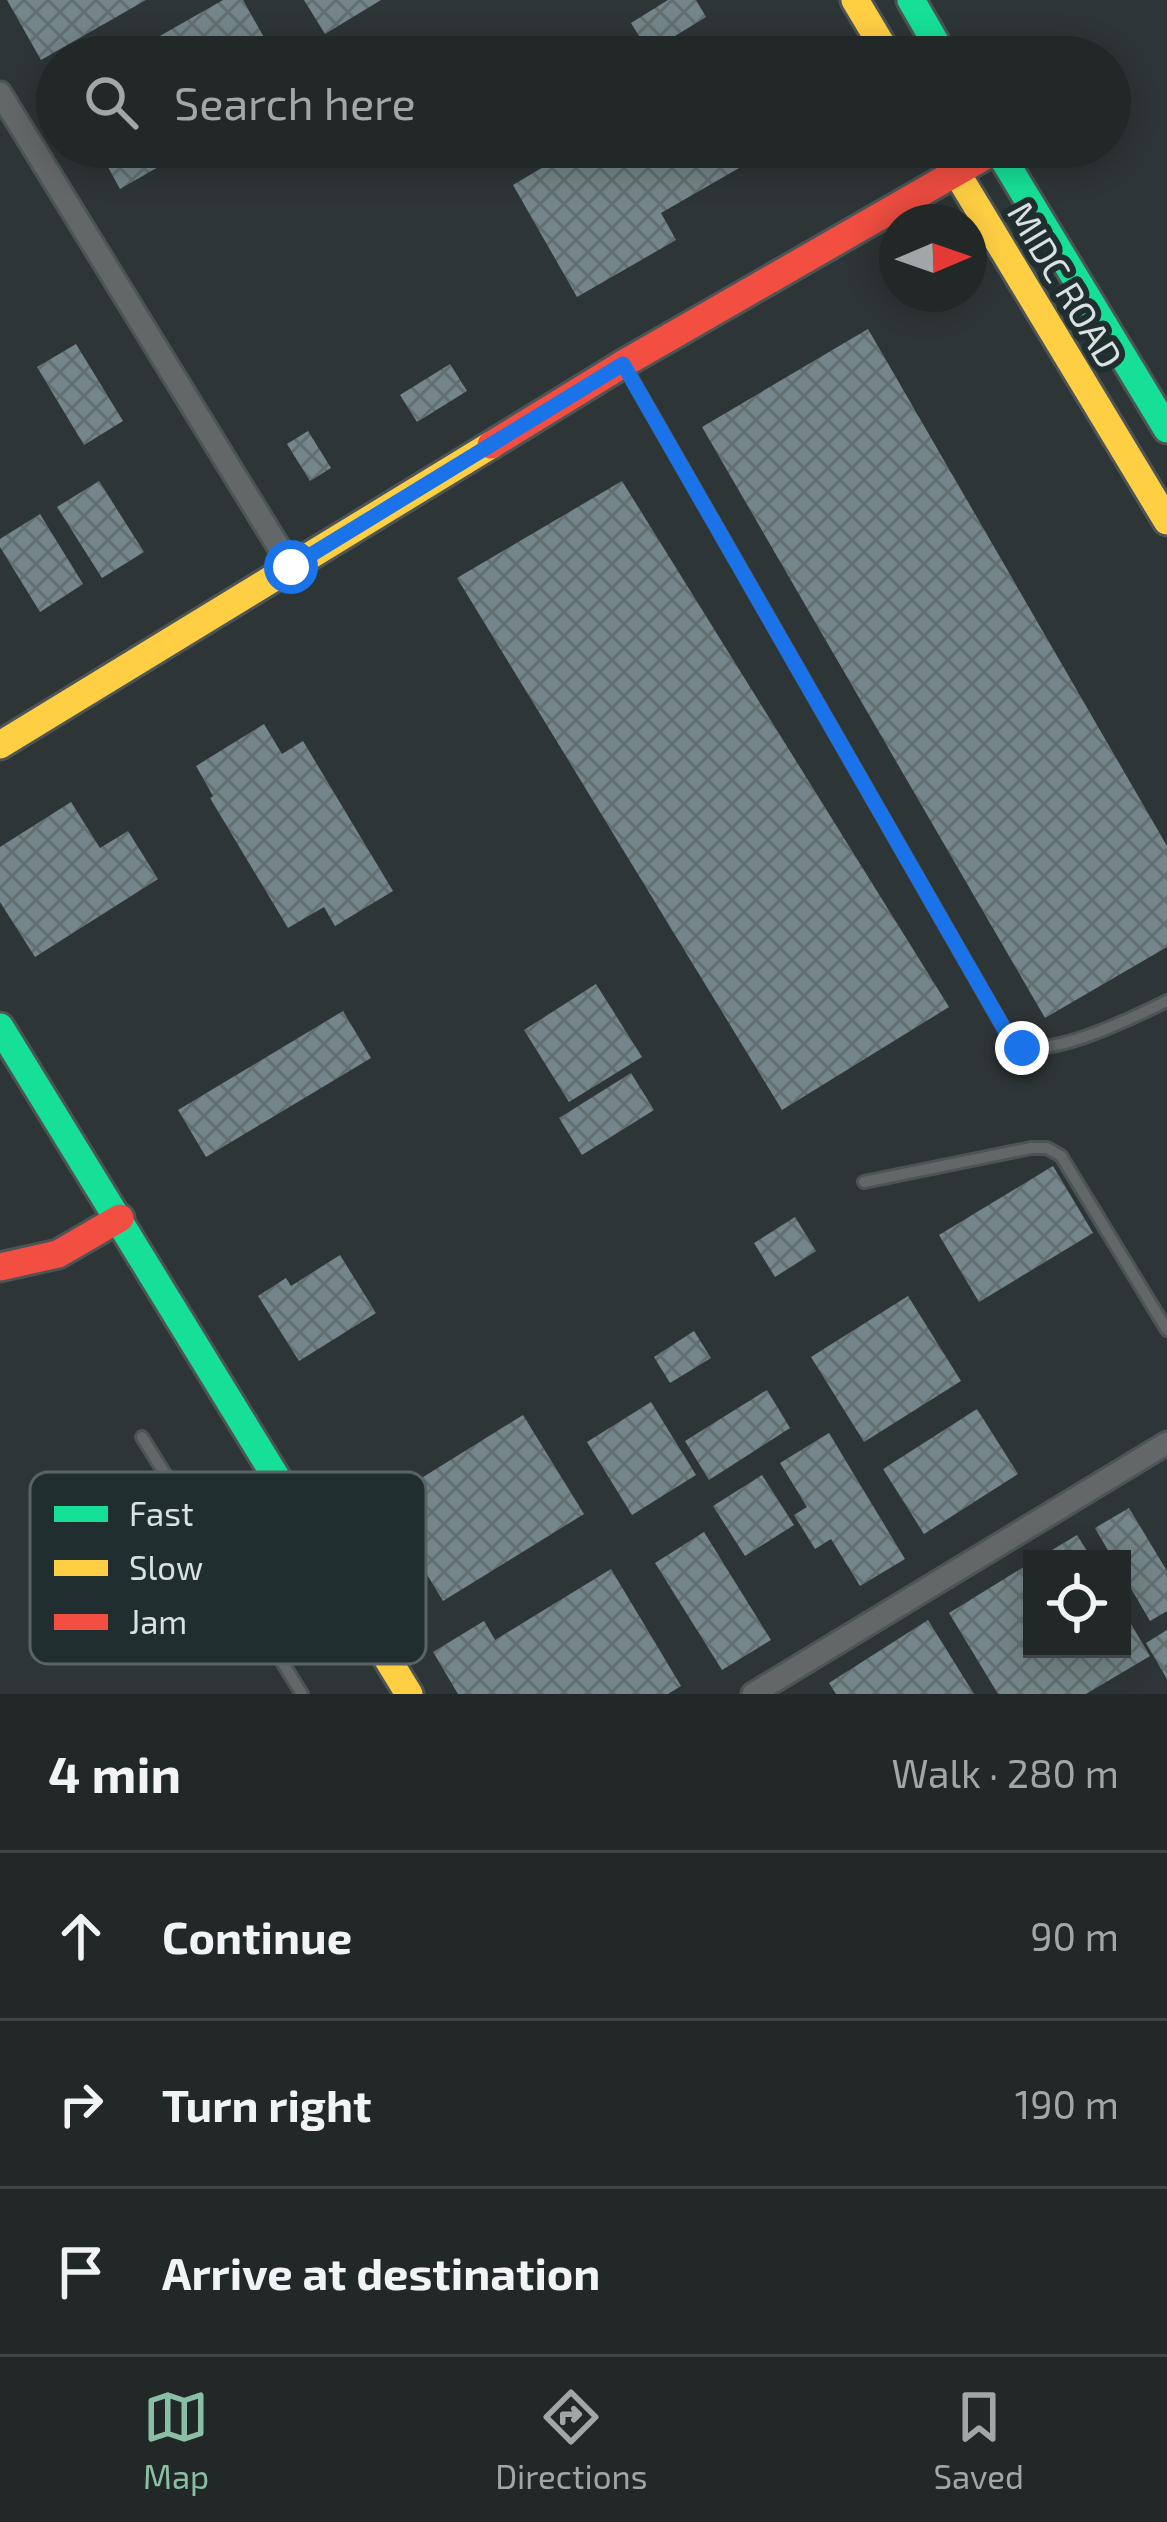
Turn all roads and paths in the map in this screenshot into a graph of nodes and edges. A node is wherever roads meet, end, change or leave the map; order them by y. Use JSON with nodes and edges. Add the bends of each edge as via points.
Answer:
{"nodes":[{"id":1,"x":855,"y":0,"type":"edge"},
{"id":2,"x":911,"y":0,"type":"edge"},
{"id":3,"x":876,"y":36,"type":"edge"},
{"id":4,"x":932,"y":36,"type":"edge"},
{"id":5,"x":2,"y":102,"type":"edge"},
{"id":6,"x":36,"y":157,"type":"edge"},
{"id":7,"x":43,"y":168,"type":"edge"},
{"id":8,"x":953,"y":168,"type":"edge"},
{"id":9,"x":968,"y":168,"type":"edge"},
{"id":10,"x":1009,"y":168,"type":"edge"},
{"id":11,"x":957,"y":176,"type":"junction"},
{"id":12,"x":623,"y":364,"type":"junction"},
{"id":13,"x":1167,"y":429,"type":"edge"},
{"id":14,"x":1167,"y":521,"type":"edge"},
{"id":15,"x":291,"y":567,"type":"junction"},
{"id":16,"x":0,"y":746,"type":"edge"},
{"id":17,"x":1167,"y":1001,"type":"edge"},
{"id":18,"x":0,"y":1027,"type":"edge"},
{"id":19,"x":863,"y":1182,"type":"dead end"},
{"id":20,"x":120,"y":1219,"type":"junction"},
{"id":21,"x":0,"y":1267,"type":"edge"},
{"id":22,"x":1167,"y":1330,"type":"edge"},
{"id":23,"x":142,"y":1437,"type":"dead end"},
{"id":24,"x":1167,"y":1443,"type":"edge"},
{"id":25,"x":164,"y":1472,"type":"edge"},
{"id":26,"x":274,"y":1472,"type":"edge"},
{"id":27,"x":283,"y":1664,"type":"edge"},
{"id":28,"x":391,"y":1664,"type":"edge"},
{"id":29,"x":302,"y":1694,"type":"edge"},
{"id":30,"x":409,"y":1694,"type":"edge"},
{"id":31,"x":753,"y":1694,"type":"edge"}],
"edges":[{"from":1,"to":3,"type":"street"},
{"from":2,"to":4,"type":"street"},
{"from":5,"to":6,"type":"street"},
{"from":7,"to":15,"type":"street"},
{"from":8,"to":11,"type":"street","name":"MIDC ROAD"},
{"from":9,"to":11,"type":"street"},
{"from":10,"to":13,"type":"street","name":"MIDC ROAD"},
{"from":11,"to":12,"type":"street"},
{"from":11,"to":14,"type":"street","name":"MIDC ROAD"},
{"from":12,"to":15,"type":"street"},
{"from":12,"to":17,"type":"lane","via":[[1013,1044],[1039,1048],[1077,1038]]},
{"from":15,"to":16,"type":"street"},
{"from":18,"to":20,"type":"street"},
{"from":19,"to":22,"type":"lane","via":[[1047,1148],[1061,1156]]},
{"from":20,"to":21,"type":"street","via":[[58,1254]]},
{"from":20,"to":26,"type":"street"},
{"from":23,"to":25,"type":"lane"},
{"from":24,"to":31,"type":"street"},
{"from":27,"to":29,"type":"lane"},
{"from":28,"to":30,"type":"street"}]}
